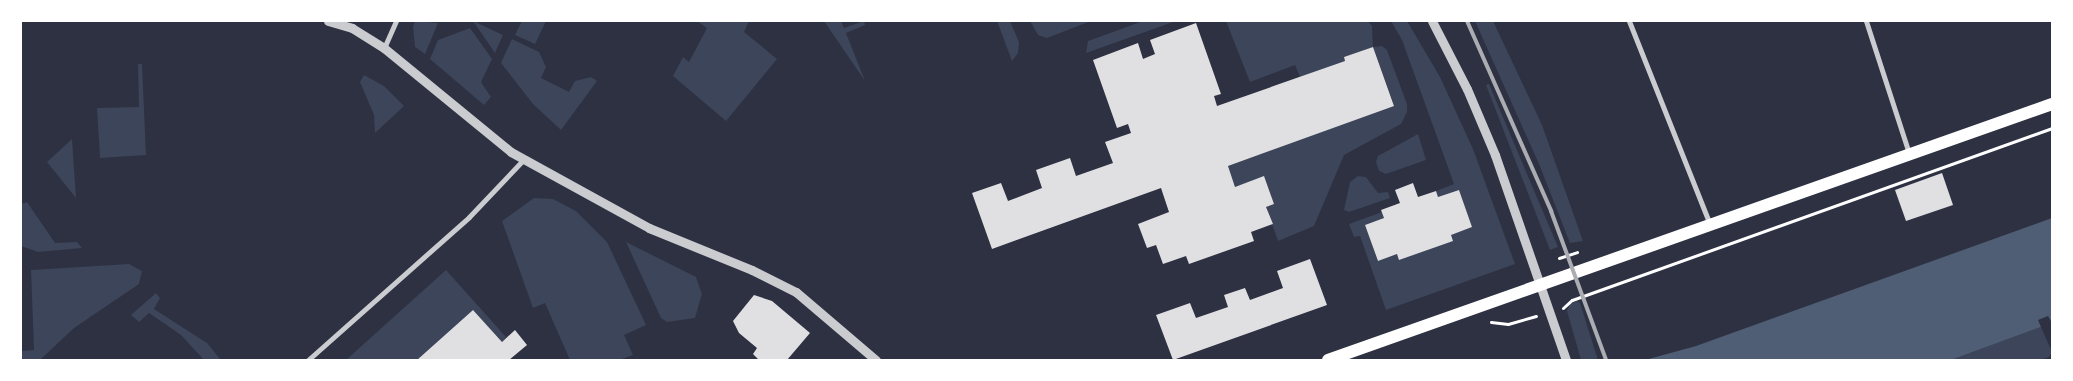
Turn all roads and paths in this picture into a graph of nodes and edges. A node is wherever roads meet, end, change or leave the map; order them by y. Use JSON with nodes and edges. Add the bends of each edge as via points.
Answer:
{"nodes":[{"id":1,"x":328,"y":21,"type":"edge"},
{"id":2,"x":396,"y":21,"type":"edge"},
{"id":3,"x":1432,"y":21,"type":"edge"},
{"id":4,"x":1629,"y":21,"type":"edge"},
{"id":5,"x":1866,"y":21,"type":"edge"},
{"id":6,"x":384,"y":48,"type":"junction"},
{"id":7,"x":2052,"y":104,"type":"edge"},
{"id":8,"x":2052,"y":128,"type":"edge"},
{"id":9,"x":1910,"y":156,"type":"junction"},
{"id":10,"x":524,"y":159,"type":"junction"},
{"id":11,"x":1711,"y":227,"type":"junction"},
{"id":12,"x":1542,"y":283,"type":"junction"},
{"id":13,"x":1562,"y":308,"type":"dead end"},
{"id":14,"x":1539,"y":315,"type":"dead end"},
{"id":15,"x":1508,"y":324,"type":"dead end"},
{"id":16,"x":308,"y":360,"type":"edge"},
{"id":17,"x":876,"y":360,"type":"edge"},
{"id":18,"x":1328,"y":360,"type":"edge"},
{"id":19,"x":1566,"y":360,"type":"edge"}],
"edges":[{"from":1,"to":6,"type":"street","via":[[352,28]]},
{"from":2,"to":6,"type":"street"},
{"from":3,"to":12,"type":"street","via":[[1495,155]]},
{"from":4,"to":11,"type":"street"},
{"from":5,"to":9,"type":"street"},
{"from":6,"to":10,"type":"street","via":[[493,138]]},
{"from":7,"to":9,"type":"main road"},
{"from":8,"to":13,"type":"path","via":[[1572,300]]},
{"from":9,"to":11,"type":"main road"},
{"from":10,"to":16,"type":"street","via":[[469,217]]},
{"from":10,"to":17,"type":"street","via":[[649,228],[784,285]]},
{"from":11,"to":12,"type":"main road"},
{"from":12,"to":18,"type":"main road"},
{"from":12,"to":19,"type":"street"},
{"from":14,"to":15,"type":"path"}]}
